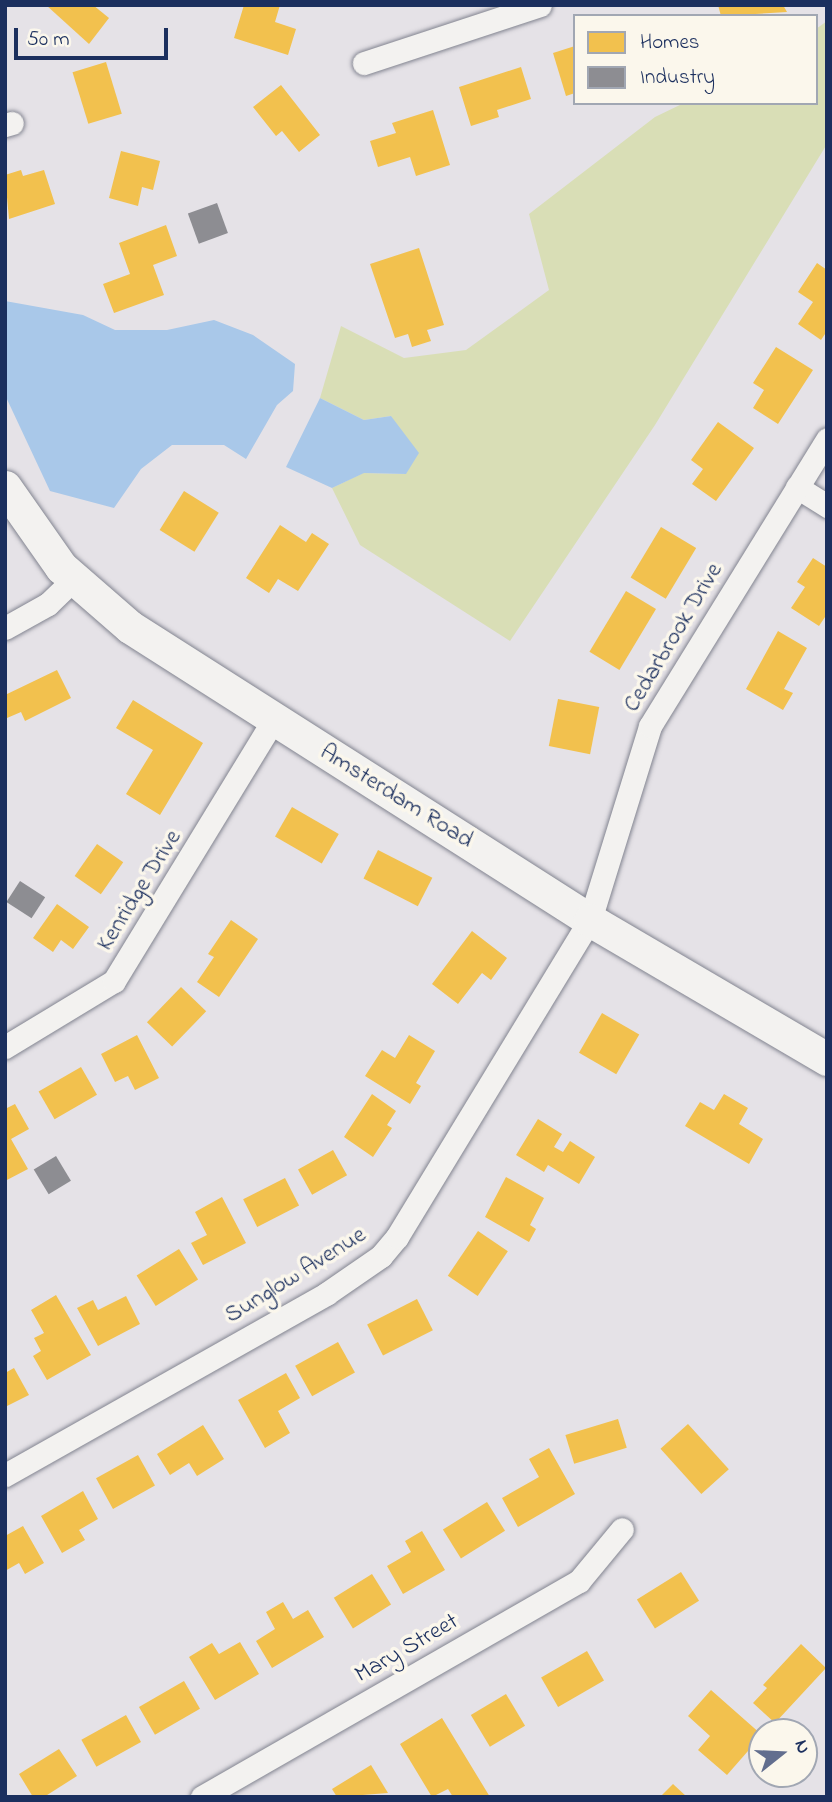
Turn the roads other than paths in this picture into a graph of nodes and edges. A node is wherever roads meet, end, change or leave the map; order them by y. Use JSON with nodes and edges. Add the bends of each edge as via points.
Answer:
{"nodes":[{"id":1,"x":540,"y":5,"type":"edge"},
{"id":2,"x":364,"y":63,"type":"dead end"},
{"id":3,"x":827,"y":439,"type":"edge"},
{"id":4,"x":5,"y":487,"type":"edge"},
{"id":5,"x":797,"y":487,"type":"junction"},
{"id":6,"x":827,"y":506,"type":"edge"},
{"id":7,"x":74,"y":579,"type":"junction"},
{"id":8,"x":5,"y":628,"type":"edge"},
{"id":9,"x":274,"y":719,"type":"junction"},
{"id":10,"x":590,"y":920,"type":"junction"},
{"id":11,"x":5,"y":1047,"type":"edge"},
{"id":12,"x":827,"y":1059,"type":"edge"},
{"id":13,"x":5,"y":1475,"type":"edge"},
{"id":14,"x":622,"y":1528,"type":"dead end"},
{"id":15,"x":202,"y":1797,"type":"edge"}],
"edges":[{"from":1,"to":2,"type":"street"},
{"from":3,"to":5,"type":"street","name":"Cedarbrook Drive"},
{"from":4,"to":7,"type":"main road","name":"Amsterdam Road","via":[[24,519]]},
{"from":5,"to":6,"type":"street"},
{"from":5,"to":10,"type":"street","name":"Cedarbrook Drive","via":[[650,726]]},
{"from":7,"to":8,"type":"street","via":[[48,604]]},
{"from":7,"to":9,"type":"main road","name":"Amsterdam Road","via":[[130,627]]},
{"from":9,"to":10,"type":"main road","name":"Amsterdam Road"},
{"from":9,"to":11,"type":"street","name":"Kenridge Drive","via":[[152,926],[114,981]]},
{"from":10,"to":12,"type":"main road","name":"Amsterdam Road"},
{"from":10,"to":13,"type":"street","name":"Sunglow Avenue","via":[[382,1256],[326,1294]]},
{"from":14,"to":15,"type":"street","name":"Mary Street","via":[[579,1581]]}]}
